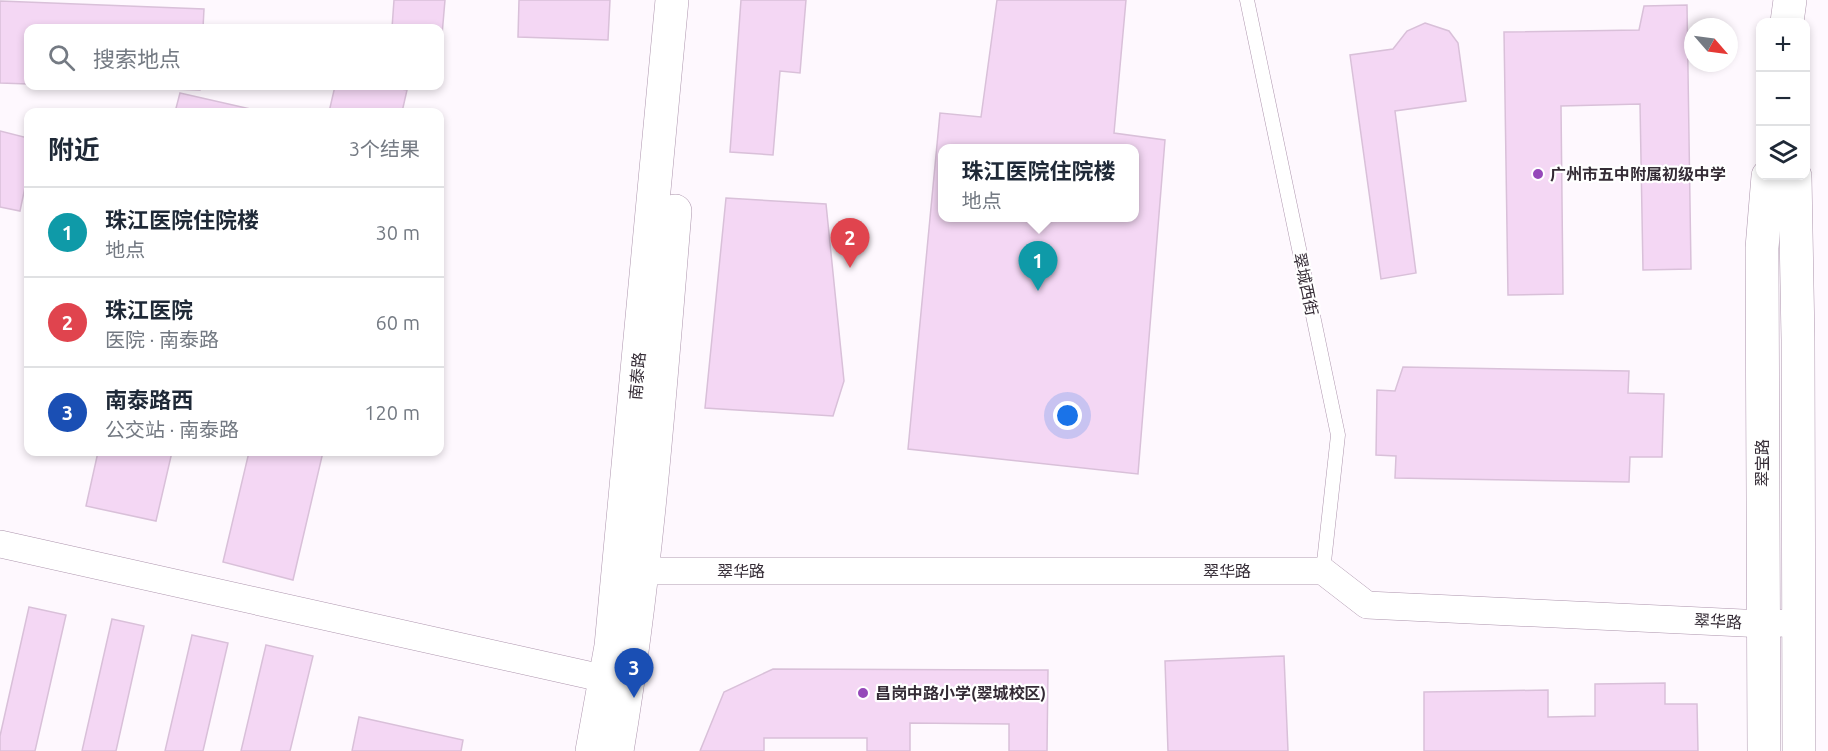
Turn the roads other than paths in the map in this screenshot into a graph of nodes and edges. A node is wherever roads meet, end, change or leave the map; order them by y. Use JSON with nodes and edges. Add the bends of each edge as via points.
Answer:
{"nodes":[{"id":1,"x":672,"y":0,"type":"edge"},
{"id":2,"x":693,"y":0,"type":"edge"},
{"id":3,"x":1247,"y":0,"type":"edge"},
{"id":4,"x":1790,"y":0,"type":"edge"},
{"id":5,"x":1789,"y":18,"type":"edge"},
{"id":6,"x":1768,"y":180,"type":"edge"},
{"id":7,"x":1795,"y":180,"type":"edge"},
{"id":8,"x":0,"y":544,"type":"edge"},
{"id":9,"x":643,"y":571,"type":"junction"},
{"id":10,"x":1323,"y":571,"type":"junction"},
{"id":11,"x":1798,"y":622,"type":"junction"},
{"id":12,"x":1764,"y":624,"type":"junction"},
{"id":13,"x":617,"y":681,"type":"junction"},
{"id":14,"x":592,"y":751,"type":"edge"},
{"id":15,"x":617,"y":751,"type":"edge"},
{"id":16,"x":1764,"y":751,"type":"edge"},
{"id":17,"x":1799,"y":751,"type":"edge"}],
"edges":[{"from":1,"to":13,"type":"main road","name":"南泰路","via":[[611,646]]},
{"from":2,"to":9,"type":"main road","name":"南泰路"},
{"from":3,"to":10,"type":"lane","name":"翠城西街","via":[[1338,435]]},
{"from":4,"to":5,"type":"main road"},
{"from":6,"to":12,"type":"main road","name":"翠宝路","via":[[1762,248]]},
{"from":7,"to":11,"type":"main road"},
{"from":8,"to":13,"type":"street"},
{"from":9,"to":10,"type":"street","name":"翠华路"},
{"from":9,"to":13,"type":"main road","name":"南泰路"},
{"from":10,"to":12,"type":"street","name":"翠华路","via":[[1367,605]]},
{"from":11,"to":12,"type":"street","name":"翠华路"},
{"from":11,"to":17,"type":"main road"},
{"from":12,"to":16,"type":"main road","name":"翠宝路"},
{"from":13,"to":14,"type":"main road","name":"南泰路"},
{"from":13,"to":15,"type":"main road","name":"南泰路"}]}
